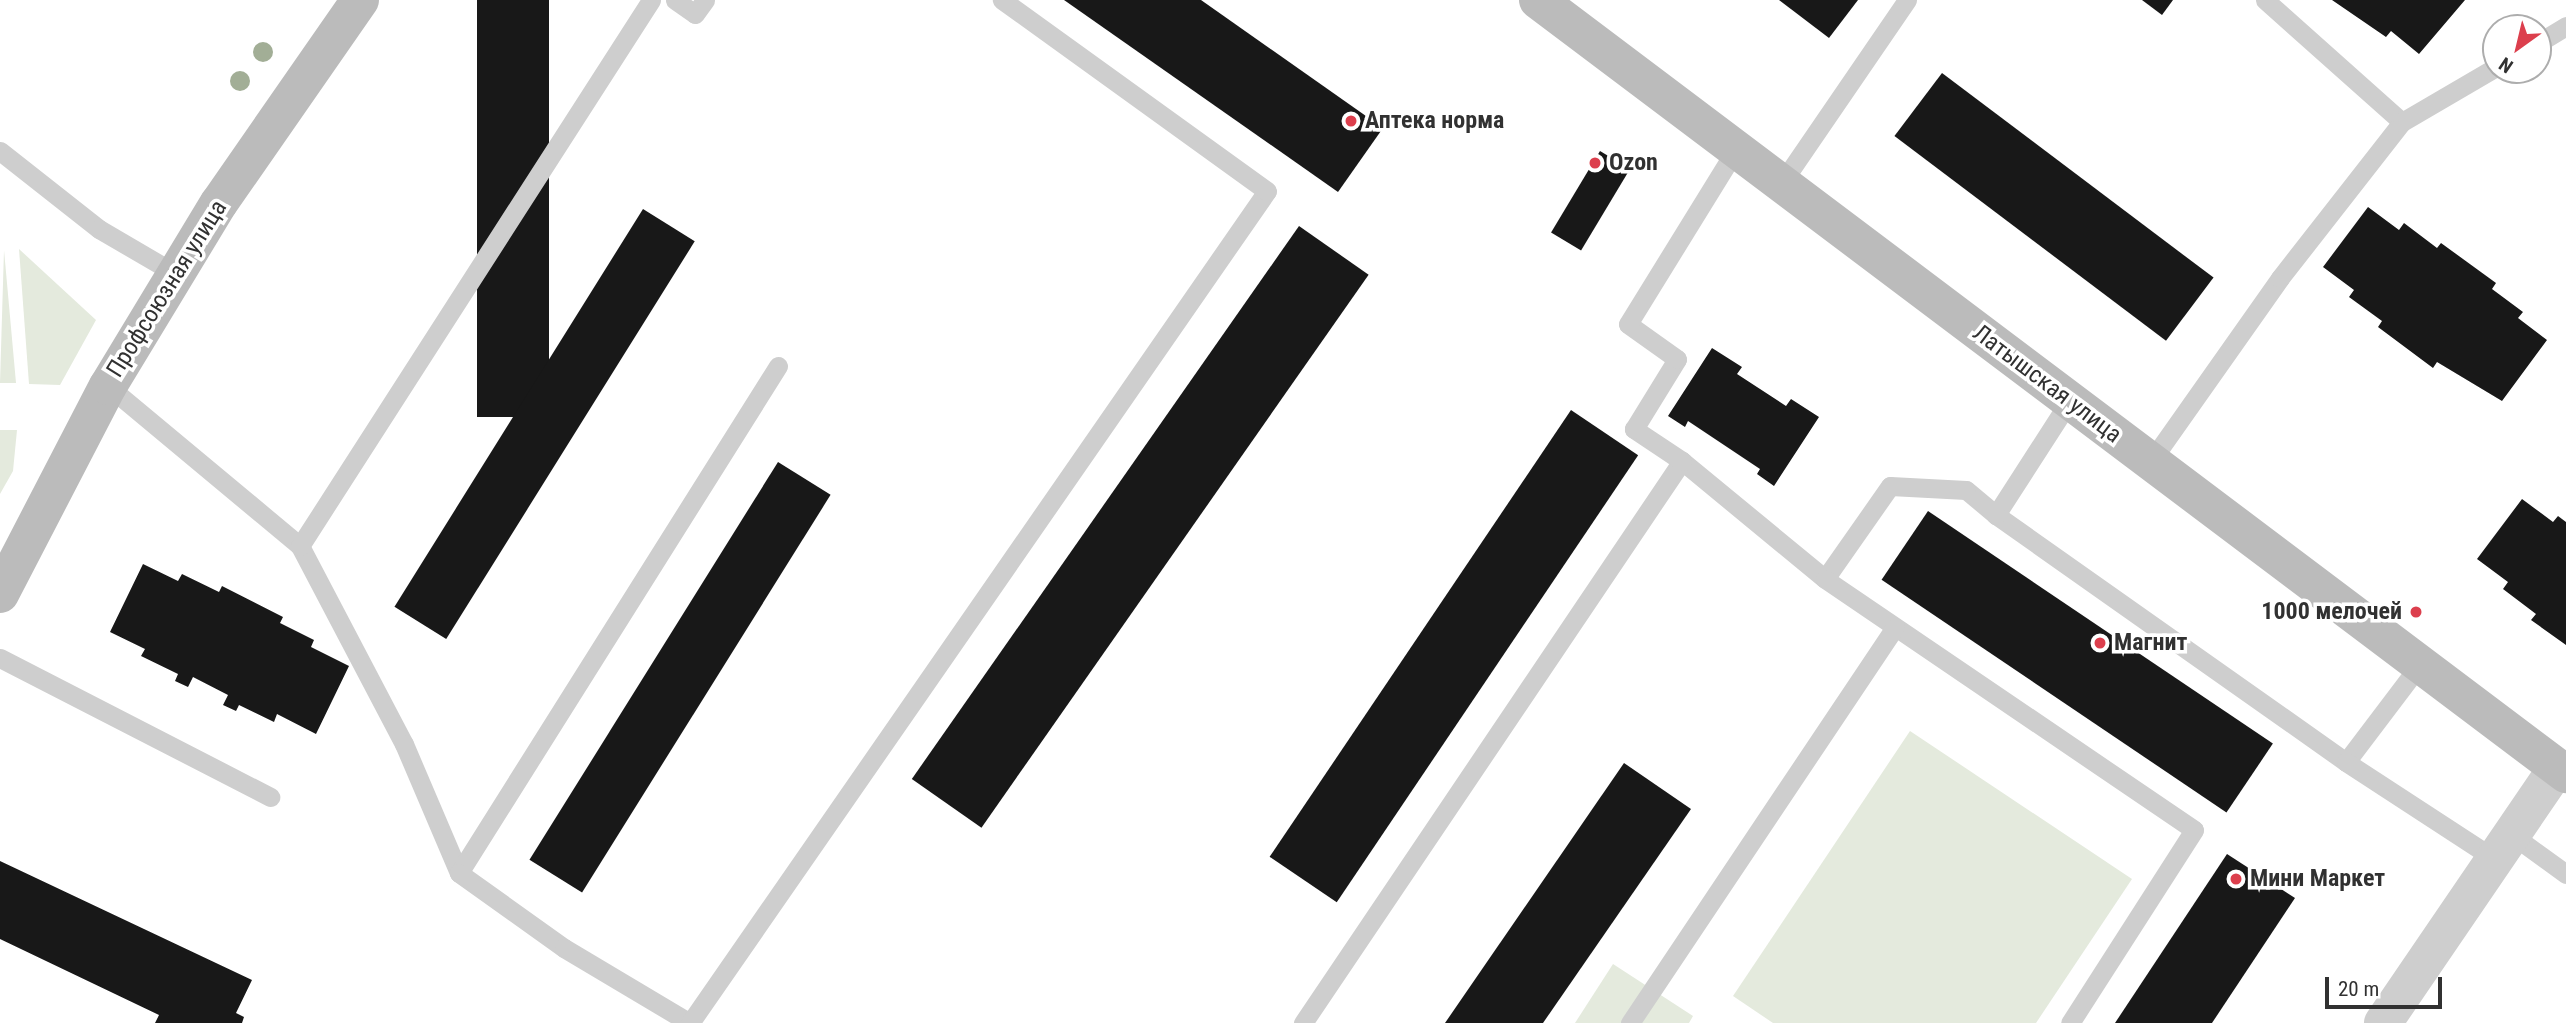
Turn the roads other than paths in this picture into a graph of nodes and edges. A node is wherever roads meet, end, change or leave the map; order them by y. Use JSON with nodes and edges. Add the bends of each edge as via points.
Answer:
{"nodes":[{"id":1,"x":360,"y":0,"type":"edge"},
{"id":2,"x":651,"y":0,"type":"edge"},
{"id":3,"x":675,"y":0,"type":"edge"},
{"id":4,"x":705,"y":0,"type":"edge"},
{"id":5,"x":1002,"y":0,"type":"edge"},
{"id":6,"x":1538,"y":0,"type":"edge"},
{"id":7,"x":1908,"y":0,"type":"edge"},
{"id":8,"x":2264,"y":0,"type":"edge"},
{"id":9,"x":2482,"y":75,"type":"edge"},
{"id":10,"x":2402,"y":122,"type":"junction"},
{"id":11,"x":1736,"y":149,"type":"junction"},
{"id":12,"x":0,"y":150,"type":"edge"},
{"id":13,"x":1781,"y":184,"type":"junction"},
{"id":14,"x":176,"y":274,"type":"junction"},
{"id":15,"x":778,"y":366,"type":"dead end"},
{"id":16,"x":108,"y":386,"type":"junction"},
{"id":17,"x":2070,"y":400,"type":"junction"},
{"id":18,"x":1682,"y":461,"type":"junction"},
{"id":19,"x":2151,"y":461,"type":"junction"},
{"id":20,"x":1996,"y":514,"type":"junction"},
{"id":21,"x":300,"y":546,"type":"junction"},
{"id":22,"x":1825,"y":579,"type":"junction"},
{"id":23,"x":0,"y":594,"type":"edge"},
{"id":24,"x":1895,"y":627,"type":"junction"},
{"id":25,"x":0,"y":658,"type":"edge"},
{"id":26,"x":2420,"y":664,"type":"junction"},
{"id":27,"x":2346,"y":762,"type":"junction"},
{"id":28,"x":2561,"y":771,"type":"edge"},
{"id":29,"x":270,"y":797,"type":"dead end"},
{"id":30,"x":2503,"y":847,"type":"junction"},
{"id":31,"x":458,"y":873,"type":"junction"},
{"id":32,"x":2566,"y":874,"type":"edge"},
{"id":33,"x":1303,"y":1023,"type":"edge"},
{"id":34,"x":1630,"y":1023,"type":"edge"},
{"id":35,"x":2070,"y":1023,"type":"edge"},
{"id":36,"x":2383,"y":1023,"type":"edge"}],
"edges":[{"from":1,"to":14,"type":"street","name":"Профсоюзная улица"},
{"from":2,"to":21,"type":"lane"},
{"from":3,"to":4,"type":"lane","via":[[695,13]]},
{"from":5,"to":31,"type":"lane","via":[[1267,191],[690,1023],[564,948]]},
{"from":6,"to":11,"type":"street","name":"Латышская улица"},
{"from":7,"to":13,"type":"lane"},
{"from":8,"to":10,"type":"lane"},
{"from":9,"to":10,"type":"lane"},
{"from":10,"to":19,"type":"lane","via":[[2280,278]]},
{"from":11,"to":13,"type":"street","name":"Латышская улица"},
{"from":11,"to":18,"type":"lane","via":[[1628,324],[1677,359],[1634,429]]},
{"from":12,"to":14,"type":"lane","via":[[99,229]]},
{"from":13,"to":17,"type":"street","name":"Латышская улица"},
{"from":14,"to":16,"type":"street","name":"Профсоюзная улица"},
{"from":15,"to":31,"type":"lane"},
{"from":16,"to":21,"type":"lane"},
{"from":16,"to":23,"type":"street","name":"Профсоюзная улица"},
{"from":17,"to":19,"type":"street","name":"Латышская улица"},
{"from":17,"to":20,"type":"lane"},
{"from":18,"to":22,"type":"lane"},
{"from":18,"to":33,"type":"lane"},
{"from":19,"to":26,"type":"street","name":"Латышская улица"},
{"from":20,"to":22,"type":"lane","via":[[1966,490],[1889,486]]},
{"from":20,"to":27,"type":"lane"},
{"from":21,"to":31,"type":"lane","via":[[404,744]]},
{"from":22,"to":24,"type":"lane"},
{"from":24,"to":34,"type":"lane"},
{"from":24,"to":35,"type":"lane","via":[[2194,830]]},
{"from":25,"to":29,"type":"lane"},
{"from":26,"to":27,"type":"lane"},
{"from":26,"to":28,"type":"street","name":"Латышская улица"},
{"from":27,"to":30,"type":"lane"},
{"from":28,"to":30,"type":"street","name":"Латышская улица"},
{"from":30,"to":32,"type":"lane"},
{"from":30,"to":36,"type":"street","name":"Латышская улица"}]}
